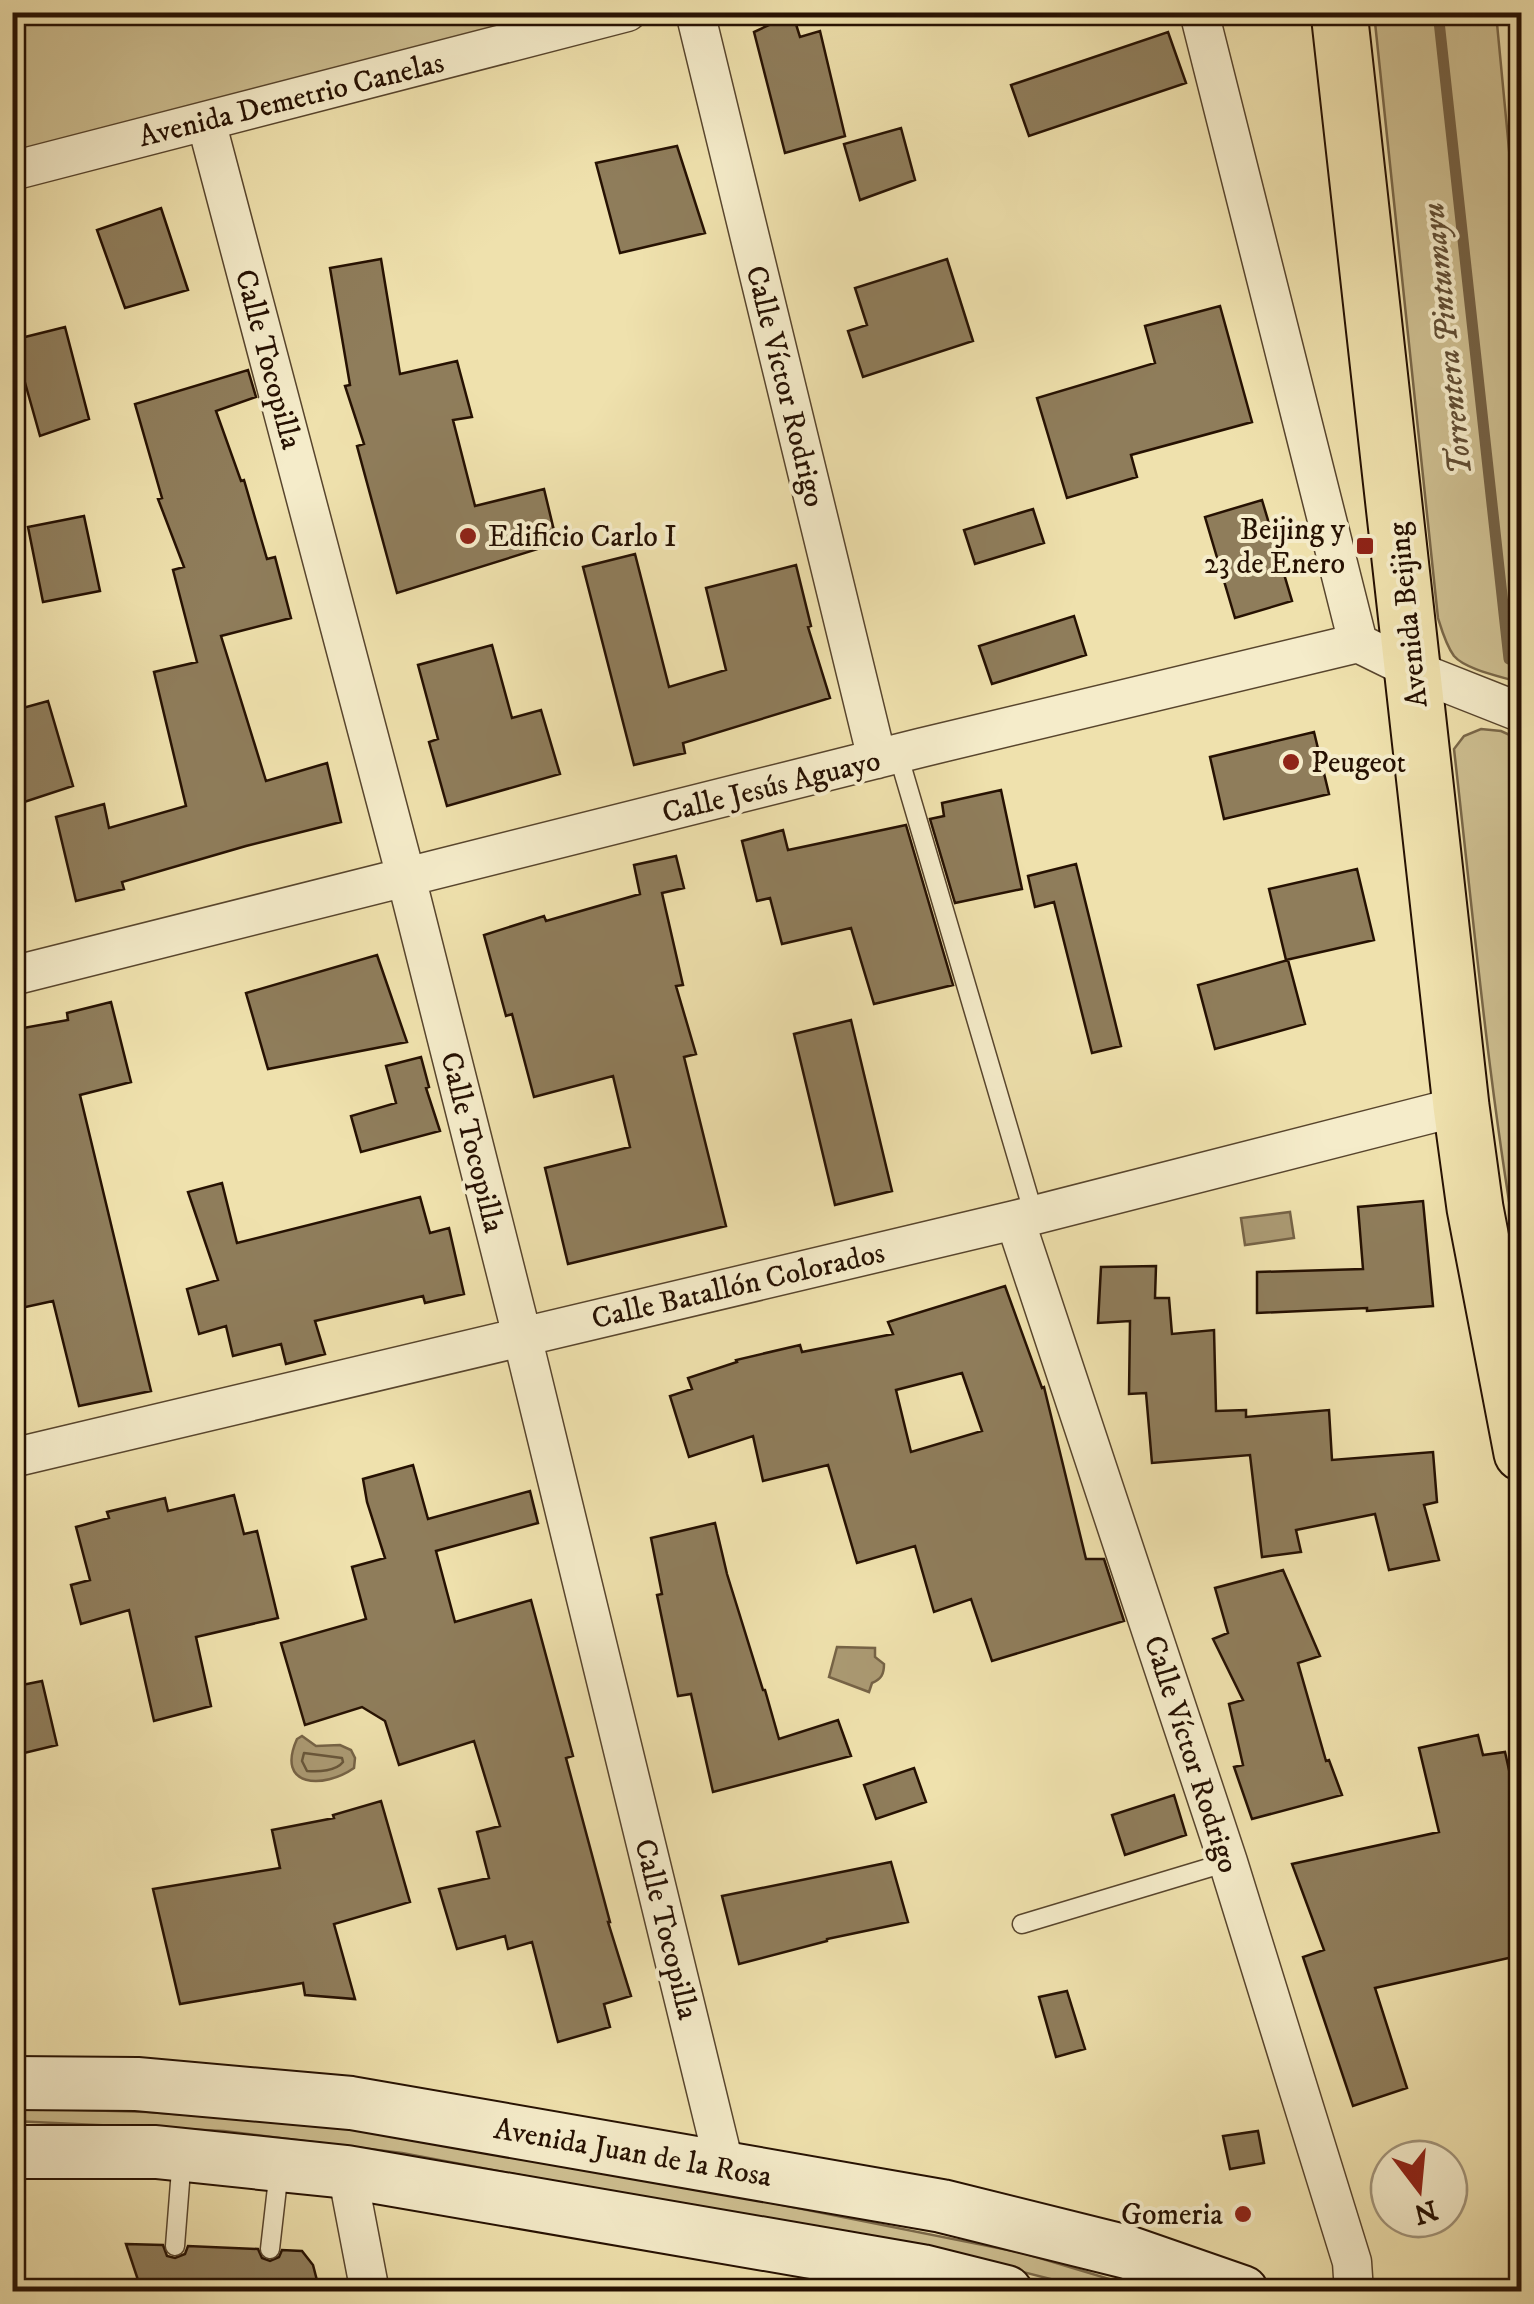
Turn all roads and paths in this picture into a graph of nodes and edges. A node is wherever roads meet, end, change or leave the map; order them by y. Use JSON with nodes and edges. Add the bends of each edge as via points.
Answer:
{"nodes":[{"id":1,"x":627,"y":12,"type":"edge"},
{"id":2,"x":695,"y":12,"type":"edge"},
{"id":3,"x":1199,"y":12,"type":"edge"},
{"id":4,"x":1339,"y":12,"type":"edge"},
{"id":5,"x":206,"y":121,"type":"junction"},
{"id":6,"x":12,"y":171,"type":"edge"},
{"id":7,"x":1358,"y":642,"type":"junction"},
{"id":8,"x":1413,"y":670,"type":"junction"},
{"id":9,"x":1522,"y":713,"type":"edge"},
{"id":10,"x":888,"y":756,"type":"junction"},
{"id":11,"x":406,"y":877,"type":"junction"},
{"id":12,"x":12,"y":976,"type":"edge"},
{"id":13,"x":1462,"y":1106,"type":"junction"},
{"id":14,"x":1025,"y":1217,"type":"junction"},
{"id":15,"x":522,"y":1336,"type":"junction"},
{"id":16,"x":1522,"y":1453,"type":"edge"},
{"id":17,"x":12,"y":1458,"type":"edge"},
{"id":18,"x":1228,"y":1862,"type":"junction"},
{"id":19,"x":1022,"y":1924,"type":"dead end"},
{"id":20,"x":12,"y":2083,"type":"edge"},
{"id":21,"x":12,"y":2152,"type":"edge"},
{"id":22,"x":182,"y":2155,"type":"junction"},
{"id":23,"x":280,"y":2165,"type":"junction"},
{"id":24,"x":725,"y":2168,"type":"junction"},
{"id":25,"x":347,"y":2172,"type":"junction"},
{"id":26,"x":175,"y":2246,"type":"dead end"},
{"id":27,"x":270,"y":2250,"type":"dead end"},
{"id":28,"x":370,"y":2292,"type":"edge"},
{"id":29,"x":1006,"y":2292,"type":"edge"},
{"id":30,"x":1242,"y":2292,"type":"edge"},
{"id":31,"x":1354,"y":2292,"type":"edge"}],
"edges":[{"from":1,"to":5,"type":"street","name":"Avenida Demetrio Canelas"},
{"from":2,"to":10,"type":"street","name":"Calle Víctor Rodrigo"},
{"from":3,"to":7,"type":"street"},
{"from":4,"to":8,"type":"main road","name":"Avenida Beijing"},
{"from":5,"to":6,"type":"street","name":"Avenida Demetrio Canelas"},
{"from":5,"to":11,"type":"street","name":"Calle Tocopilla"},
{"from":7,"to":8,"type":"street"},
{"from":7,"to":10,"type":"street","name":"Calle Jesús Aguayo"},
{"from":8,"to":9,"type":"street"},
{"from":8,"to":13,"type":"main road","name":"Avenida Beijing"},
{"from":10,"to":11,"type":"street","name":"Calle Jesús Aguayo"},
{"from":10,"to":14,"type":"lane","name":"Calle Víctor Rodrigo"},
{"from":11,"to":12,"type":"street","name":"Calle Jesús Aguayo"},
{"from":11,"to":15,"type":"street","name":"Calle Tocopilla"},
{"from":13,"to":14,"type":"street","name":"Calle Batallón Colorados"},
{"from":13,"to":16,"type":"main road","name":"Avenida Beijing"},
{"from":14,"to":15,"type":"street","name":"Calle Batallón Colorados"},
{"from":14,"to":18,"type":"street","name":"Calle Víctor Rodrigo"},
{"from":15,"to":17,"type":"street","name":"Calle Batallón Colorados"},
{"from":15,"to":24,"type":"street","name":"Calle Tocopilla"},
{"from":18,"to":19,"type":"lane"},
{"from":18,"to":31,"type":"street","name":"Calle Víctor Rodrigo","via":[[1352,2262]]},
{"from":20,"to":24,"type":"main road","name":"Avenida Juan de la Rosa","via":[[136,2084],[351,2103]]},
{"from":21,"to":22,"type":"main road"},
{"from":22,"to":23,"type":"main road"},
{"from":22,"to":26,"type":"lane"},
{"from":23,"to":25,"type":"main road"},
{"from":23,"to":27,"type":"lane"},
{"from":24,"to":30,"type":"main road","name":"Avenida Juan de la Rosa","via":[[942,2206],[1128,2252]]},
{"from":25,"to":28,"type":"street"},
{"from":25,"to":29,"type":"main road","via":[[922,2271]]}]}
